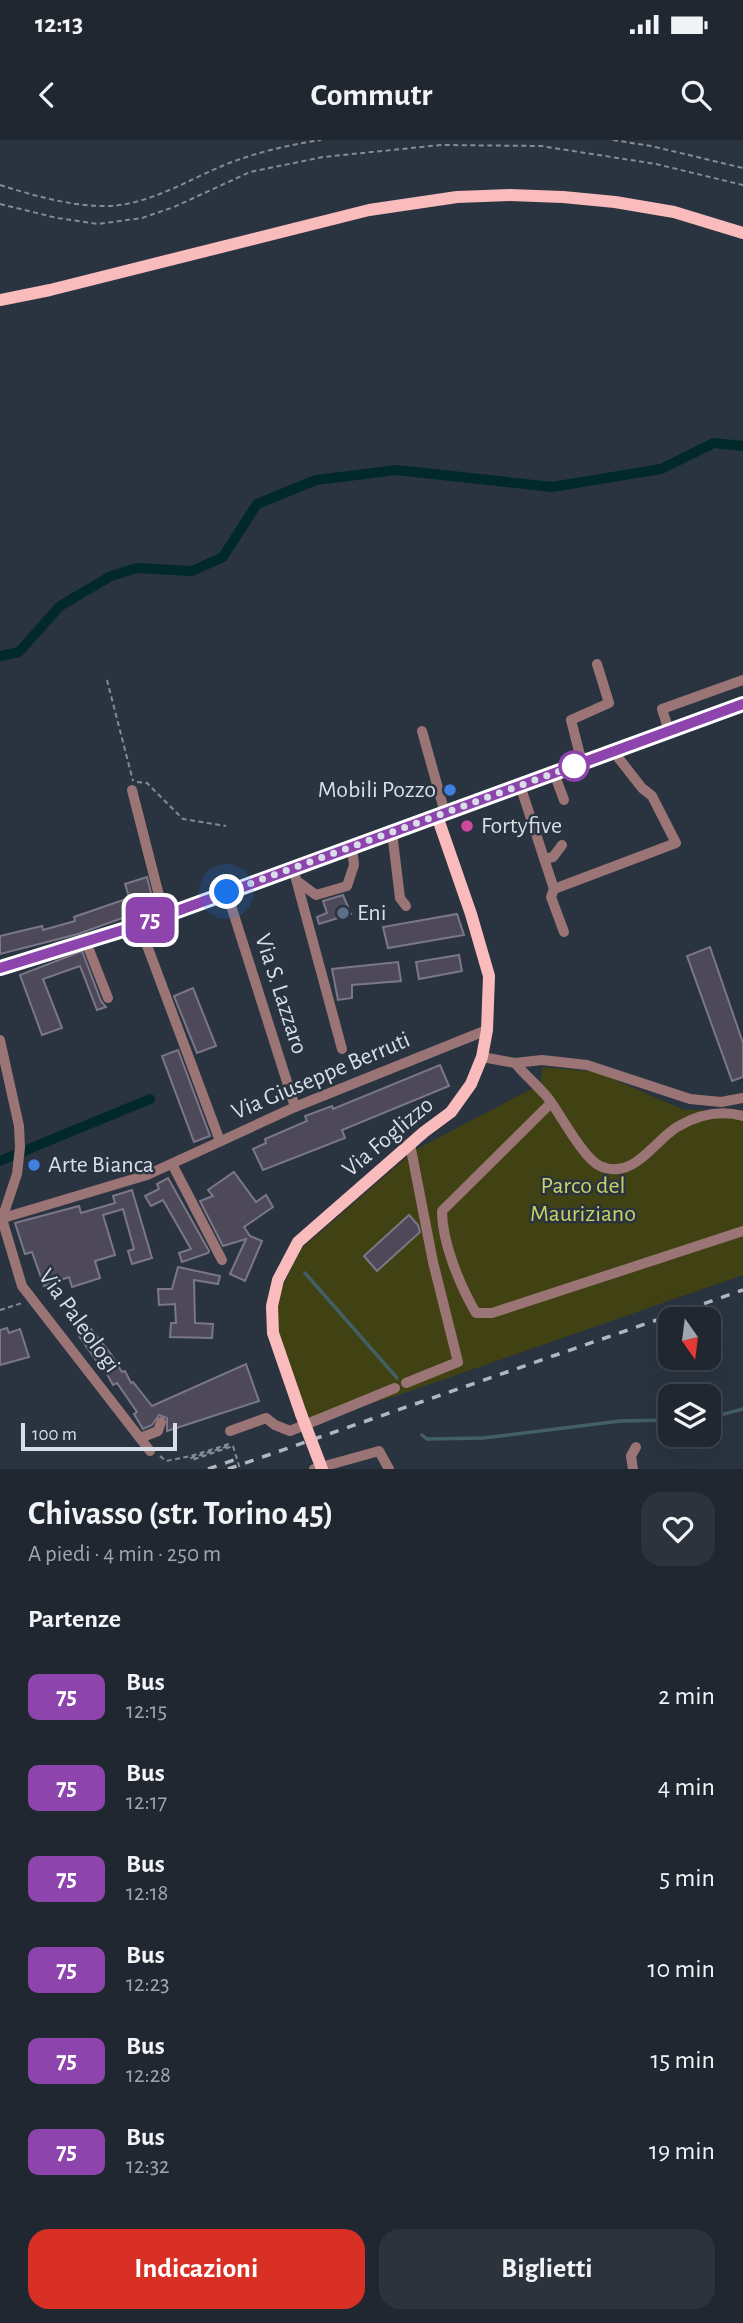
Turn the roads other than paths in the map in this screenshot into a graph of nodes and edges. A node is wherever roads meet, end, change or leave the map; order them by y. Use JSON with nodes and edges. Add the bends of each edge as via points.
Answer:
{"nodes":[{"id":1,"x":743,"y":233,"type":"edge"},
{"id":2,"x":0,"y":300,"type":"edge"},
{"id":3,"x":597,"y":664,"type":"dead end"},
{"id":4,"x":743,"y":680,"type":"edge"},
{"id":5,"x":743,"y":704,"type":"edge"},
{"id":6,"x":422,"y":731,"type":"dead end"},
{"id":7,"x":670,"y":731,"type":"junction"},
{"id":8,"x":613,"y":751,"type":"junction"},
{"id":9,"x":582,"y":763,"type":"junction"},
{"id":10,"x":554,"y":773,"type":"junction"},
{"id":11,"x":520,"y":785,"type":"junction"},
{"id":12,"x":133,"y":786,"type":"road end"},
{"id":13,"x":564,"y":800,"type":"dead end"},
{"id":14,"x":441,"y":814,"type":"junction"},
{"id":15,"x":392,"y":832,"type":"junction"},
{"id":16,"x":562,"y":845,"type":"dead end"},
{"id":17,"x":352,"y":847,"type":"junction"},
{"id":18,"x":544,"y":859,"type":"junction"},
{"id":19,"x":295,"y":875,"type":"junction"},
{"id":20,"x":554,"y":889,"type":"junction"},
{"id":21,"x":227,"y":892,"type":"junction"},
{"id":22,"x":406,"y":906,"type":"dead end"},
{"id":23,"x":164,"y":915,"type":"junction"},
{"id":24,"x":139,"y":925,"type":"junction"},
{"id":25,"x":564,"y":932,"type":"dead end"},
{"id":26,"x":86,"y":942,"type":"junction"},
{"id":27,"x":0,"y":968,"type":"edge"},
{"id":28,"x":108,"y":998,"type":"dead end"},
{"id":29,"x":487,"y":1030,"type":"junction"},
{"id":30,"x":0,"y":1040,"type":"edge"},
{"id":31,"x":342,"y":1049,"type":"dead end"},
{"id":32,"x":482,"y":1057,"type":"junction"},
{"id":33,"x":515,"y":1063,"type":"junction"},
{"id":34,"x":743,"y":1098,"type":"edge"},
{"id":35,"x":551,"y":1103,"type":"junction"},
{"id":36,"x":295,"y":1107,"type":"junction"},
{"id":37,"x":743,"y":1116,"type":"edge"},
{"id":38,"x":220,"y":1141,"type":"junction"},
{"id":39,"x":410,"y":1144,"type":"junction"},
{"id":40,"x":172,"y":1164,"type":"junction"},
{"id":41,"x":1,"y":1219,"type":"edge"},
{"id":42,"x":743,"y":1231,"type":"edge"},
{"id":43,"x":222,"y":1260,"type":"dead end"},
{"id":44,"x":406,"y":1383,"type":"dead end"},
{"id":45,"x":395,"y":1388,"type":"dead end"},
{"id":46,"x":161,"y":1422,"type":"dead end"},
{"id":47,"x":230,"y":1431,"type":"dead end"},
{"id":48,"x":140,"y":1438,"type":"junction"},
{"id":49,"x":636,"y":1447,"type":"dead end"},
{"id":50,"x":150,"y":1451,"type":"road end"},
{"id":51,"x":314,"y":1469,"type":"edge"},
{"id":52,"x":321,"y":1469,"type":"edge"},
{"id":53,"x":389,"y":1469,"type":"edge"},
{"id":54,"x":633,"y":1469,"type":"edge"}],
"edges":[{"from":1,"to":2,"type":"main road","via":[[674,212],[615,202],[537,196],[457,197],[369,210]]},
{"from":3,"to":9,"type":"street","via":[[609,703],[571,720]]},
{"from":4,"to":7,"type":"street","via":[[662,709]]},
{"from":5,"to":7,"type":"main road"},
{"from":6,"to":14,"type":"street"},
{"from":7,"to":8,"type":"main road"},
{"from":8,"to":9,"type":"main road"},
{"from":8,"to":20,"type":"street","via":[[652,796],[676,843]]},
{"from":9,"to":10,"type":"main road"},
{"from":10,"to":11,"type":"main road"},
{"from":10,"to":13,"type":"street"},
{"from":11,"to":14,"type":"main road"},
{"from":11,"to":18,"type":"street"},
{"from":12,"to":23,"type":"street"},
{"from":14,"to":15,"type":"main road"},
{"from":14,"to":29,"type":"main road","name":"Via Foglizzo","via":[[489,976]]},
{"from":15,"to":17,"type":"main road"},
{"from":15,"to":22,"type":"street","via":[[400,898]]},
{"from":16,"to":18,"type":"street"},
{"from":17,"to":19,"type":"main road"},
{"from":17,"to":19,"type":"street","via":[[354,865],[347,886],[316,895]]},
{"from":18,"to":20,"type":"street"},
{"from":19,"to":21,"type":"main road"},
{"from":19,"to":31,"type":"street"},
{"from":20,"to":25,"type":"street","via":[[551,897]]},
{"from":21,"to":23,"type":"main road"},
{"from":21,"to":36,"type":"street","name":"Via S. Lazzaro"},
{"from":23,"to":24,"type":"main road"},
{"from":24,"to":26,"type":"main road"},
{"from":24,"to":38,"type":"street"},
{"from":26,"to":27,"type":"main road"},
{"from":26,"to":28,"type":"street"},
{"from":29,"to":32,"type":"main road","name":"Via Foglizzo"},
{"from":29,"to":36,"type":"street","name":"Via Giuseppe Berruti"},
{"from":30,"to":41,"type":"street","via":[[20,1147],[17,1174]]},
{"from":32,"to":33,"type":"street"},
{"from":32,"to":39,"type":"main road","name":"Via Foglizzo","via":[[471,1084],[451,1112]]},
{"from":33,"to":34,"type":"street","via":[[542,1060],[587,1065],[690,1099],[721,1102]]},
{"from":33,"to":35,"type":"street"},
{"from":35,"to":37,"type":"street","via":[[587,1155],[601,1166],[622,1169],[638,1162],[676,1127],[707,1113]]},
{"from":35,"to":42,"type":"street","via":[[442,1211],[452,1257],[476,1313],[492,1313]]},
{"from":36,"to":38,"type":"street","name":"Via Giuseppe Berruti"},
{"from":38,"to":40,"type":"street","name":"Via Giuseppe Berruti"},
{"from":39,"to":44,"type":"street","via":[[458,1362]]},
{"from":39,"to":52,"type":"main road","name":"Via Foglizzo","bridge":true,"via":[[298,1242],[278,1280],[272,1306],[273,1333]]},
{"from":40,"to":41,"type":"street","name":"Via Giuseppe Berruti"},
{"from":40,"to":43,"type":"street"},
{"from":41,"to":48,"type":"street","name":"Via Paleologi","via":[[22,1286]]},
{"from":45,"to":47,"type":"street","via":[[290,1431],[266,1418]]},
{"from":46,"to":48,"type":"street","via":[[158,1430]]},
{"from":48,"to":50,"type":"street","name":"Via Paleologi"},
{"from":49,"to":54,"type":"street","via":[[631,1456]]},
{"from":51,"to":53,"type":"street","via":[[379,1451]]}]}
